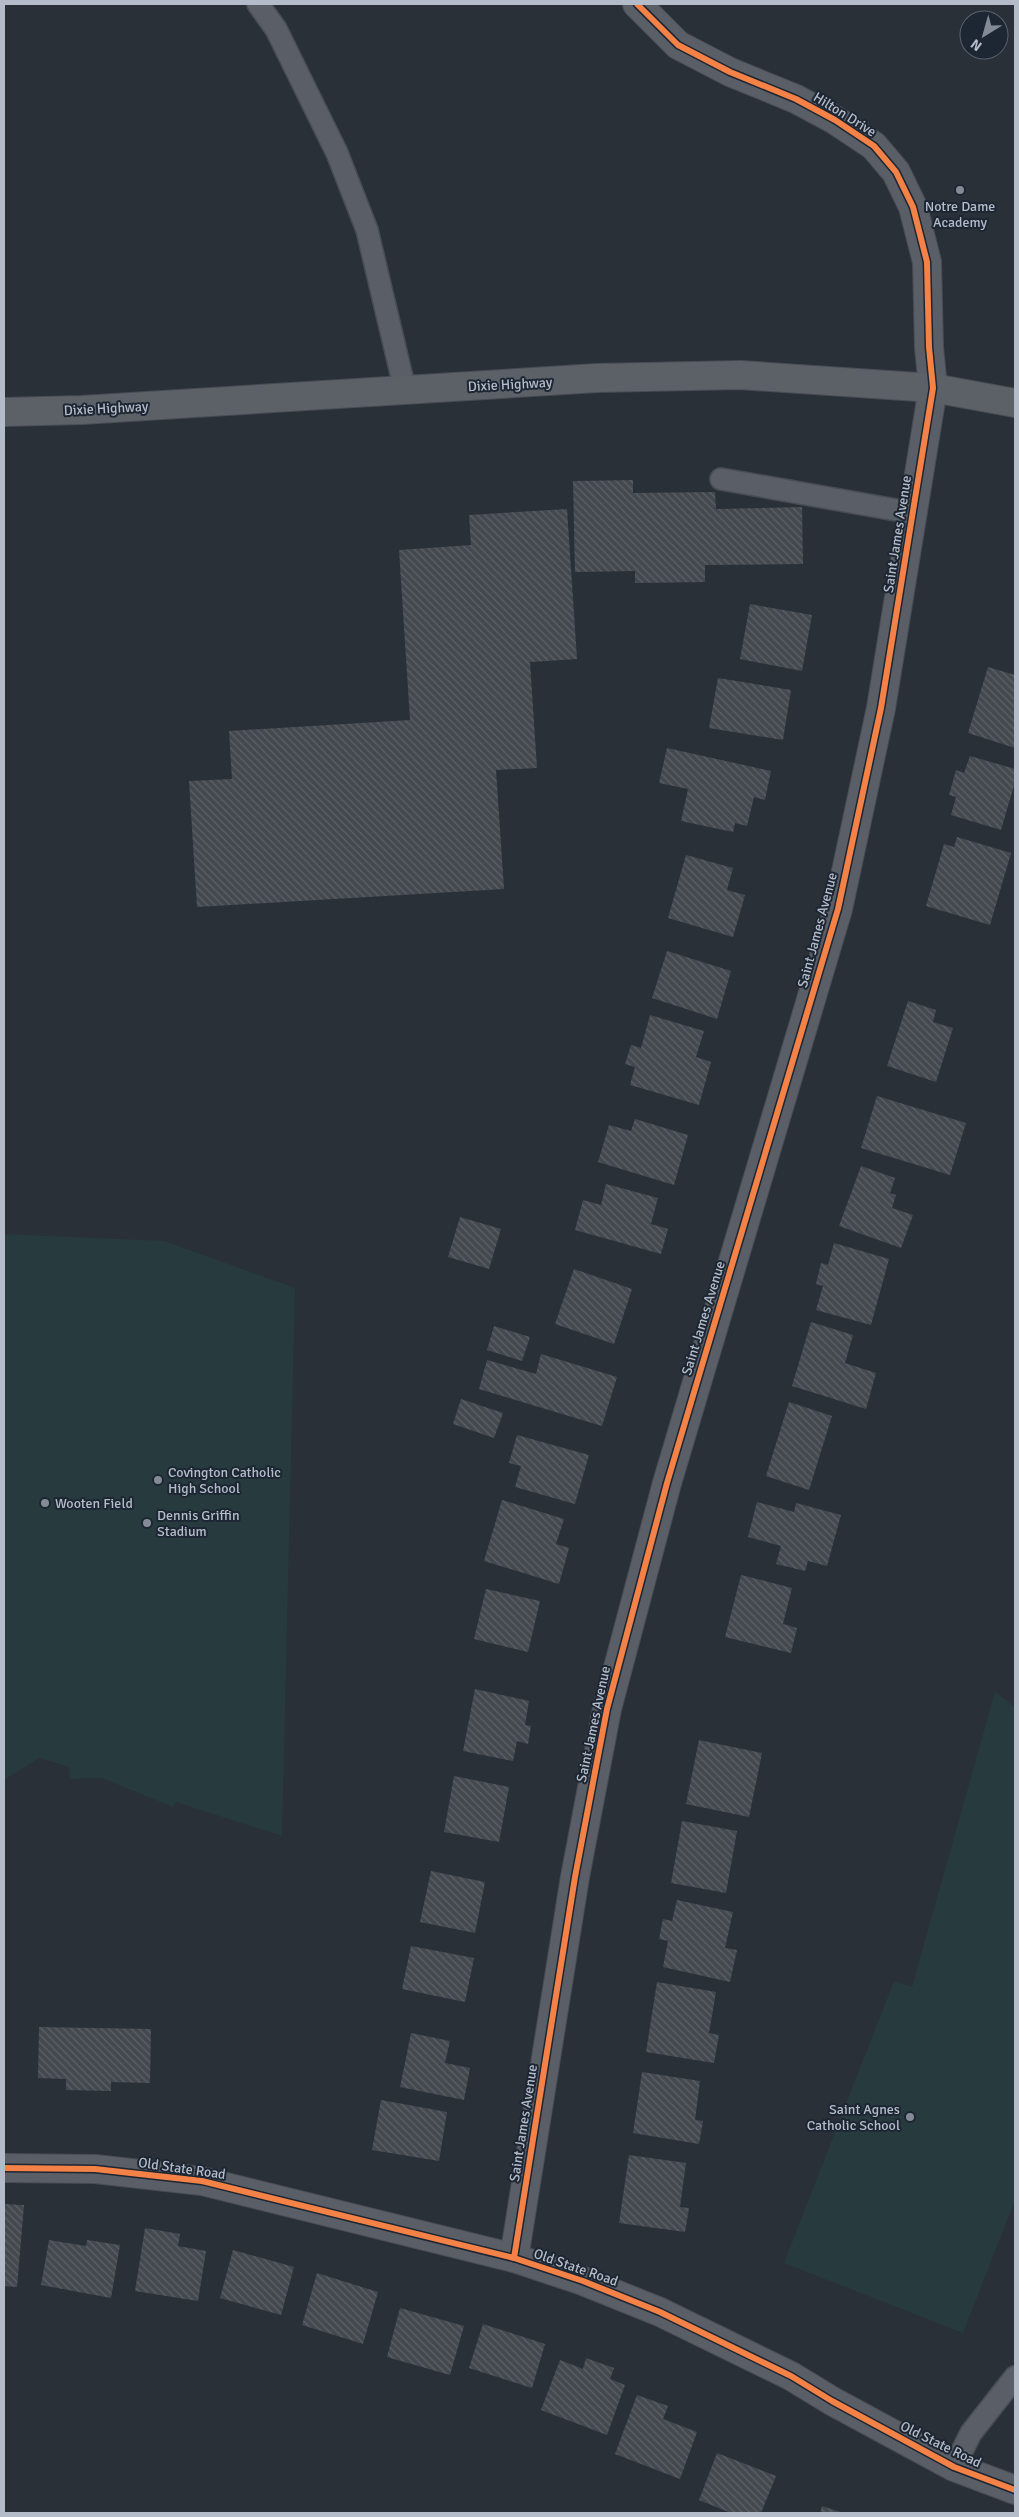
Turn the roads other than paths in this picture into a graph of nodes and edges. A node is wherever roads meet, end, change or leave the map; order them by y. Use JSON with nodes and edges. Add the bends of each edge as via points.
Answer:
{"nodes":[{"id":1,"x":258,"y":4,"type":"edge"},
{"id":2,"x":636,"y":4,"type":"edge"},
{"id":3,"x":933,"y":388,"type":"junction"},
{"id":4,"x":405,"y":390,"type":"junction"},
{"id":5,"x":1015,"y":403,"type":"edge"},
{"id":6,"x":4,"y":412,"type":"edge"},
{"id":7,"x":721,"y":479,"type":"dead end"},
{"id":8,"x":913,"y":513,"type":"junction"},
{"id":9,"x":4,"y":2168,"type":"edge"},
{"id":10,"x":514,"y":2258,"type":"junction"},
{"id":11,"x":1015,"y":2377,"type":"edge"},
{"id":12,"x":954,"y":2467,"type":"junction"},
{"id":13,"x":1015,"y":2490,"type":"edge"}],
"edges":[{"from":1,"to":4,"type":"lane","via":[[276,29],[338,153],[364,221]]},
{"from":2,"to":3,"type":"street","name":"Hilton Drive","via":[[678,45],[835,120],[874,146],[896,172],[913,207],[927,262]]},
{"from":3,"to":4,"type":"main road","name":"Dixie Highway","via":[[740,375],[597,378]]},
{"from":3,"to":5,"type":"main road","name":"Dixie Highway"},
{"from":3,"to":8,"type":"street","name":"Saint James Avenue"},
{"from":4,"to":6,"type":"main road","name":"Dixie Highway"},
{"from":7,"to":8,"type":"lane"},
{"from":8,"to":10,"type":"street","name":"Saint James Avenue","via":[[881,708],[838,909],[667,1483],[607,1708],[575,1877]]},
{"from":9,"to":10,"type":"street","name":"Old State Road","via":[[96,2169],[202,2181]]},
{"from":10,"to":12,"type":"street","name":"Old State Road","via":[[584,2281],[660,2312],[791,2376]]},
{"from":11,"to":12,"type":"lane","via":[[971,2433]]},
{"from":12,"to":13,"type":"street","name":"Old State Road"}]}
